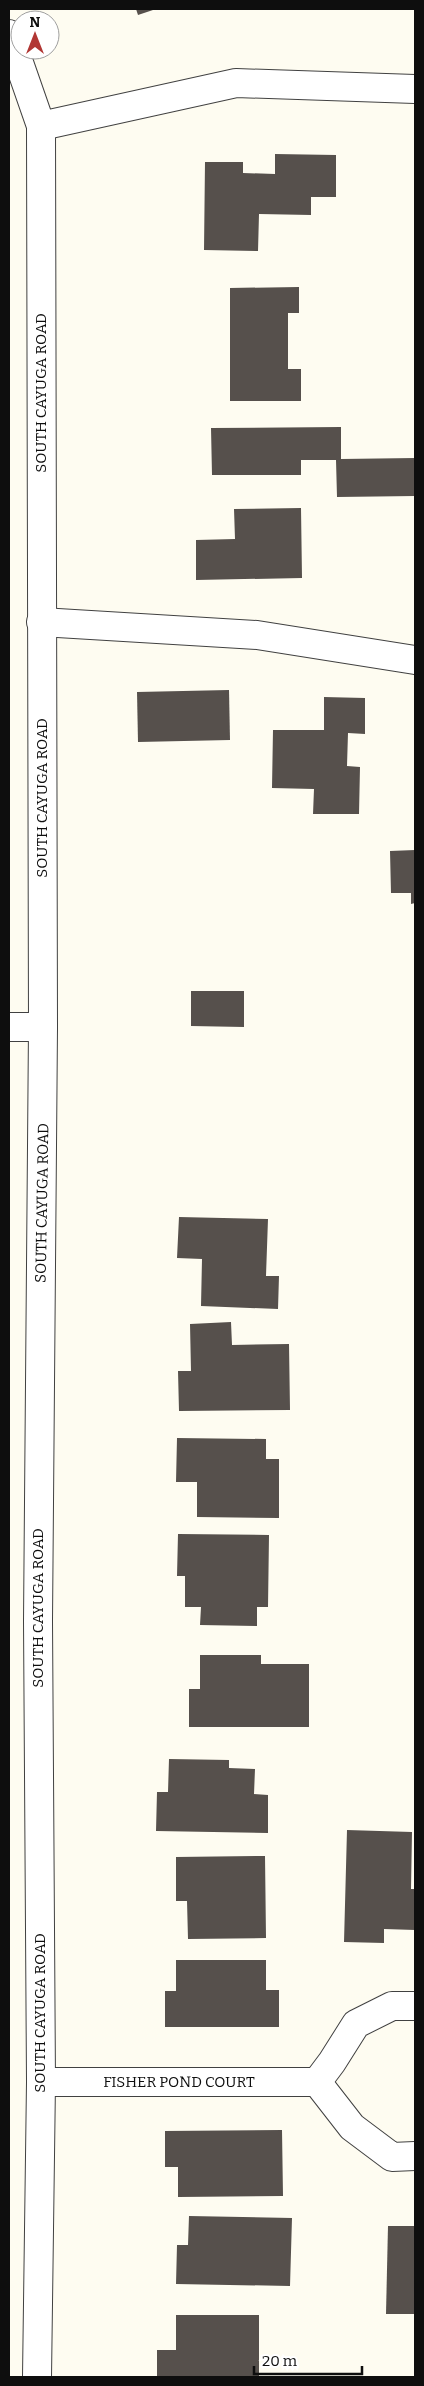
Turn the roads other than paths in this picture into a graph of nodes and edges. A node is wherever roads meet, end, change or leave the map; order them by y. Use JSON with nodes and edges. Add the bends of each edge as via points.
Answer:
{"nodes":[{"id":1,"x":9,"y":34,"type":"edge"},
{"id":2,"x":415,"y":89,"type":"edge"},
{"id":3,"x":41,"y":126,"type":"junction"},
{"id":4,"x":41,"y":622,"type":"junction"},
{"id":5,"x":415,"y":660,"type":"edge"},
{"id":6,"x":9,"y":1027,"type":"edge"},
{"id":7,"x":43,"y":1027,"type":"junction"},
{"id":8,"x":415,"y":2006,"type":"edge"},
{"id":9,"x":41,"y":2082,"type":"junction"},
{"id":10,"x":317,"y":2082,"type":"junction"},
{"id":11,"x":415,"y":2156,"type":"edge"},
{"id":12,"x":37,"y":2377,"type":"edge"}],
"edges":[{"from":1,"to":3,"type":"street","name":"SOUTH CAYUGA ROAD"},
{"from":2,"to":3,"type":"street","via":[[236,82]]},
{"from":3,"to":4,"type":"street","name":"SOUTH CAYUGA ROAD"},
{"from":4,"to":5,"type":"street","via":[[257,635]]},
{"from":4,"to":7,"type":"street","name":"SOUTH CAYUGA ROAD"},
{"from":6,"to":7,"type":"street"},
{"from":7,"to":9,"type":"street","name":"SOUTH CAYUGA ROAD","via":[[38,1621]]},
{"from":8,"to":10,"type":"street","via":[[392,2006],[356,2024]]},
{"from":9,"to":10,"type":"street","name":"FISHER POND COURT"},
{"from":9,"to":12,"type":"street","name":"SOUTH CAYUGA ROAD"},
{"from":10,"to":11,"type":"street","via":[[352,2126],[392,2157]]}]}
